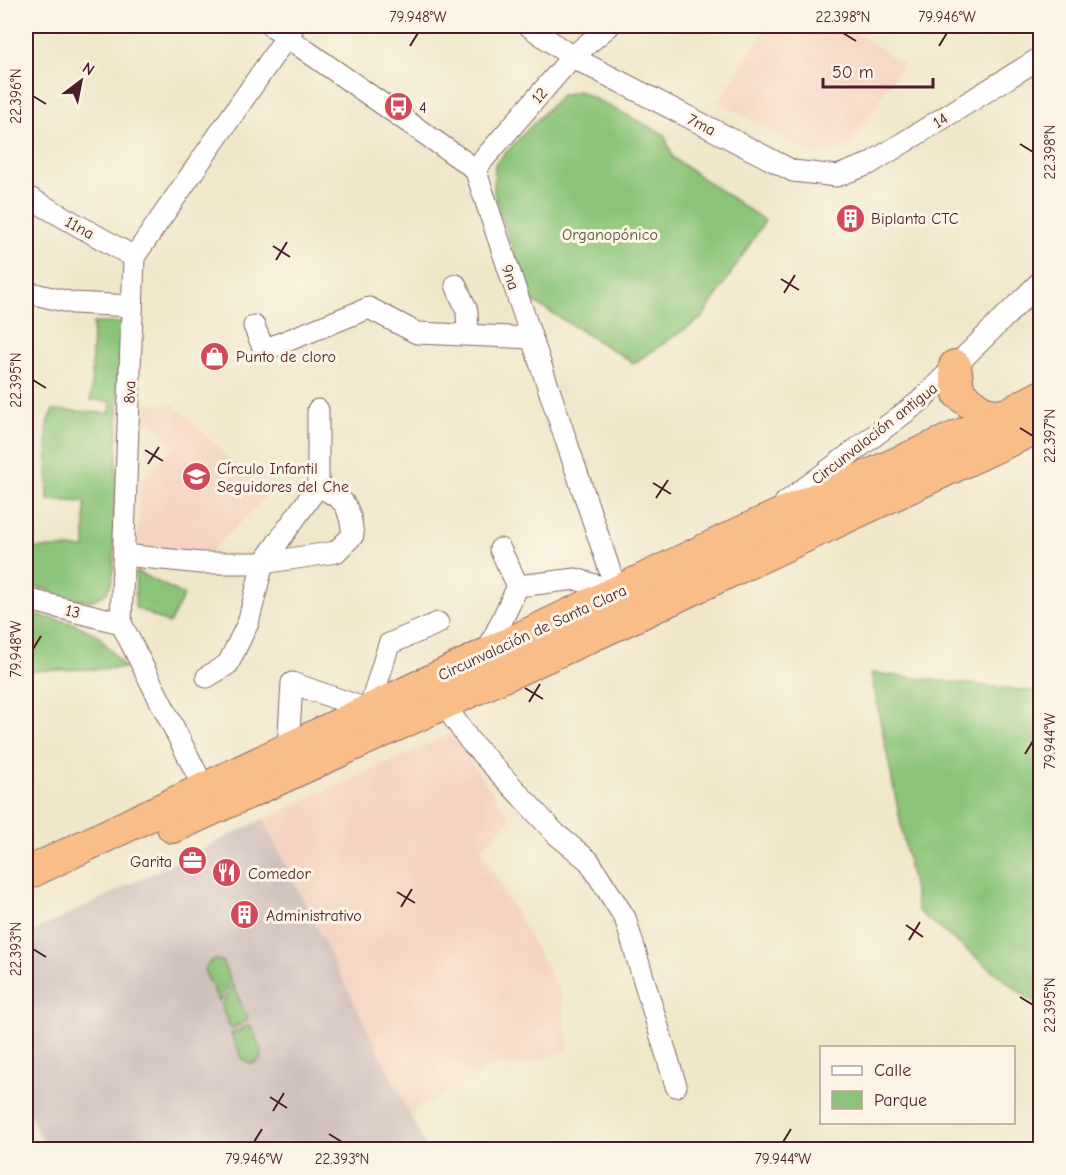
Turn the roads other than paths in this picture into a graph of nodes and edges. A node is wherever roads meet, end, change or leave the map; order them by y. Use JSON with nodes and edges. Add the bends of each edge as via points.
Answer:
{"nodes":[{"id":1,"x":529,"y":26,"type":"edge"},
{"id":2,"x":609,"y":26,"type":"edge"},
{"id":3,"x":284,"y":29,"type":"edge"},
{"id":4,"x":572,"y":57,"type":"junction"},
{"id":5,"x":1041,"y":58,"type":"edge"},
{"id":6,"x":475,"y":169,"type":"junction"},
{"id":7,"x":837,"y":176,"type":"joint"},
{"id":8,"x":26,"y":196,"type":"edge"},
{"id":9,"x":134,"y":257,"type":"junction"},
{"id":10,"x":1041,"y":282,"type":"edge"},
{"id":11,"x":456,"y":285,"type":"dead end"},
{"id":12,"x":26,"y":292,"type":"edge"},
{"id":13,"x":132,"y":306,"type":"junction"},
{"id":14,"x":254,"y":326,"type":"dead end"},
{"id":15,"x":468,"y":335,"type":"junction"},
{"id":16,"x":532,"y":338,"type":"junction"},
{"id":17,"x":955,"y":366,"type":"junction"},
{"id":18,"x":1041,"y":397,"type":"edge"},
{"id":19,"x":318,"y":410,"type":"dead end"},
{"id":20,"x":1004,"y":416,"type":"junction"},
{"id":21,"x":1041,"y":426,"type":"edge"},
{"id":22,"x":318,"y":486,"type":"junction"},
{"id":23,"x":753,"y":527,"type":"junction"},
{"id":24,"x":500,"y":549,"type":"dead end"},
{"id":25,"x":124,"y":555,"type":"junction"},
{"id":26,"x":263,"y":563,"type":"junction"},
{"id":27,"x":518,"y":586,"type":"junction"},
{"id":28,"x":26,"y":599,"type":"edge"},
{"id":29,"x":622,"y":606,"type":"junction"},
{"id":30,"x":121,"y":622,"type":"junction"},
{"id":31,"x":438,"y":623,"type":"dead end"},
{"id":32,"x":486,"y":654,"type":"junction"},
{"id":33,"x":207,"y":677,"type":"dead end"},
{"id":34,"x":444,"y":704,"type":"junction"},
{"id":35,"x":369,"y":710,"type":"junction"},
{"id":36,"x":288,"y":749,"type":"junction"},
{"id":37,"x":204,"y":788,"type":"junction"},
{"id":38,"x":26,"y":874,"type":"edge"},
{"id":39,"x":26,"y":894,"type":"edge"},
{"id":40,"x":676,"y":1086,"type":"dead end"}],
"edges":[{"from":1,"to":4,"type":"street","name":"7ma"},
{"from":2,"to":4,"type":"street","name":"12"},
{"from":3,"to":6,"type":"street"},
{"from":3,"to":9,"type":"street"},
{"from":4,"to":6,"type":"street","name":"12"},
{"from":4,"to":7,"type":"street","name":"7ma","via":[[793,171]]},
{"from":5,"to":7,"type":"street","name":"14","via":[[869,164]]},
{"from":6,"to":16,"type":"street","name":"9na"},
{"from":8,"to":9,"type":"street","name":"11na"},
{"from":9,"to":13,"type":"street","name":"8va"},
{"from":10,"to":17,"type":"street","name":"Circunvalación antigua"},
{"from":11,"to":15,"type":"street","via":[[467,311]]},
{"from":12,"to":13,"type":"street","via":[[73,303]]},
{"from":13,"to":25,"type":"street","name":"8va"},
{"from":14,"to":15,"type":"street","via":[[264,350],[369,308],[417,333]]},
{"from":15,"to":16,"type":"street"},
{"from":16,"to":29,"type":"street","name":"9na"},
{"from":17,"to":20,"type":"highway","via":[[959,394],[984,413]]},
{"from":17,"to":23,"type":"street","name":"Circunvalación antigua","via":[[918,402]]},
{"from":18,"to":20,"type":"highway","name":"Circunvalación de Santa Clara"},
{"from":19,"to":22,"type":"street"},
{"from":20,"to":23,"type":"highway","name":"Circunvalación de Santa Clara"},
{"from":21,"to":29,"type":"highway","name":"Circunvalación de Santa Clara"},
{"from":22,"to":26,"type":"street"},
{"from":22,"to":26,"type":"street","via":[[340,498],[350,513],[353,535],[336,552]]},
{"from":23,"to":29,"type":"highway","name":"Circunvalación de Santa Clara"},
{"from":24,"to":27,"type":"street"},
{"from":25,"to":26,"type":"street","via":[[201,563]]},
{"from":25,"to":30,"type":"street","name":"8va"},
{"from":26,"to":33,"type":"street","via":[[248,623],[228,664]]},
{"from":27,"to":29,"type":"street","via":[[576,579]]},
{"from":27,"to":32,"type":"street"},
{"from":28,"to":30,"type":"street","name":"13"},
{"from":29,"to":32,"type":"highway","name":"Circunvalación de Santa Clara"},
{"from":29,"to":34,"type":"highway","name":"Circunvalación de Santa Clara"},
{"from":30,"to":37,"type":"street","name":"8va"},
{"from":31,"to":35,"type":"street","via":[[389,644]]},
{"from":32,"to":35,"type":"highway","name":"Circunvalación de Santa Clara"},
{"from":34,"to":39,"type":"highway","name":"Circunvalación de Santa Clara"},
{"from":34,"to":40,"type":"street","via":[[469,740],[556,834],[590,861],[625,918]]},
{"from":35,"to":36,"type":"highway","name":"Circunvalación de Santa Clara"},
{"from":35,"to":36,"type":"street","via":[[292,683]]},
{"from":36,"to":37,"type":"highway","name":"Circunvalación de Santa Clara"},
{"from":37,"to":38,"type":"highway","name":"Circunvalación de Santa Clara"}]}
